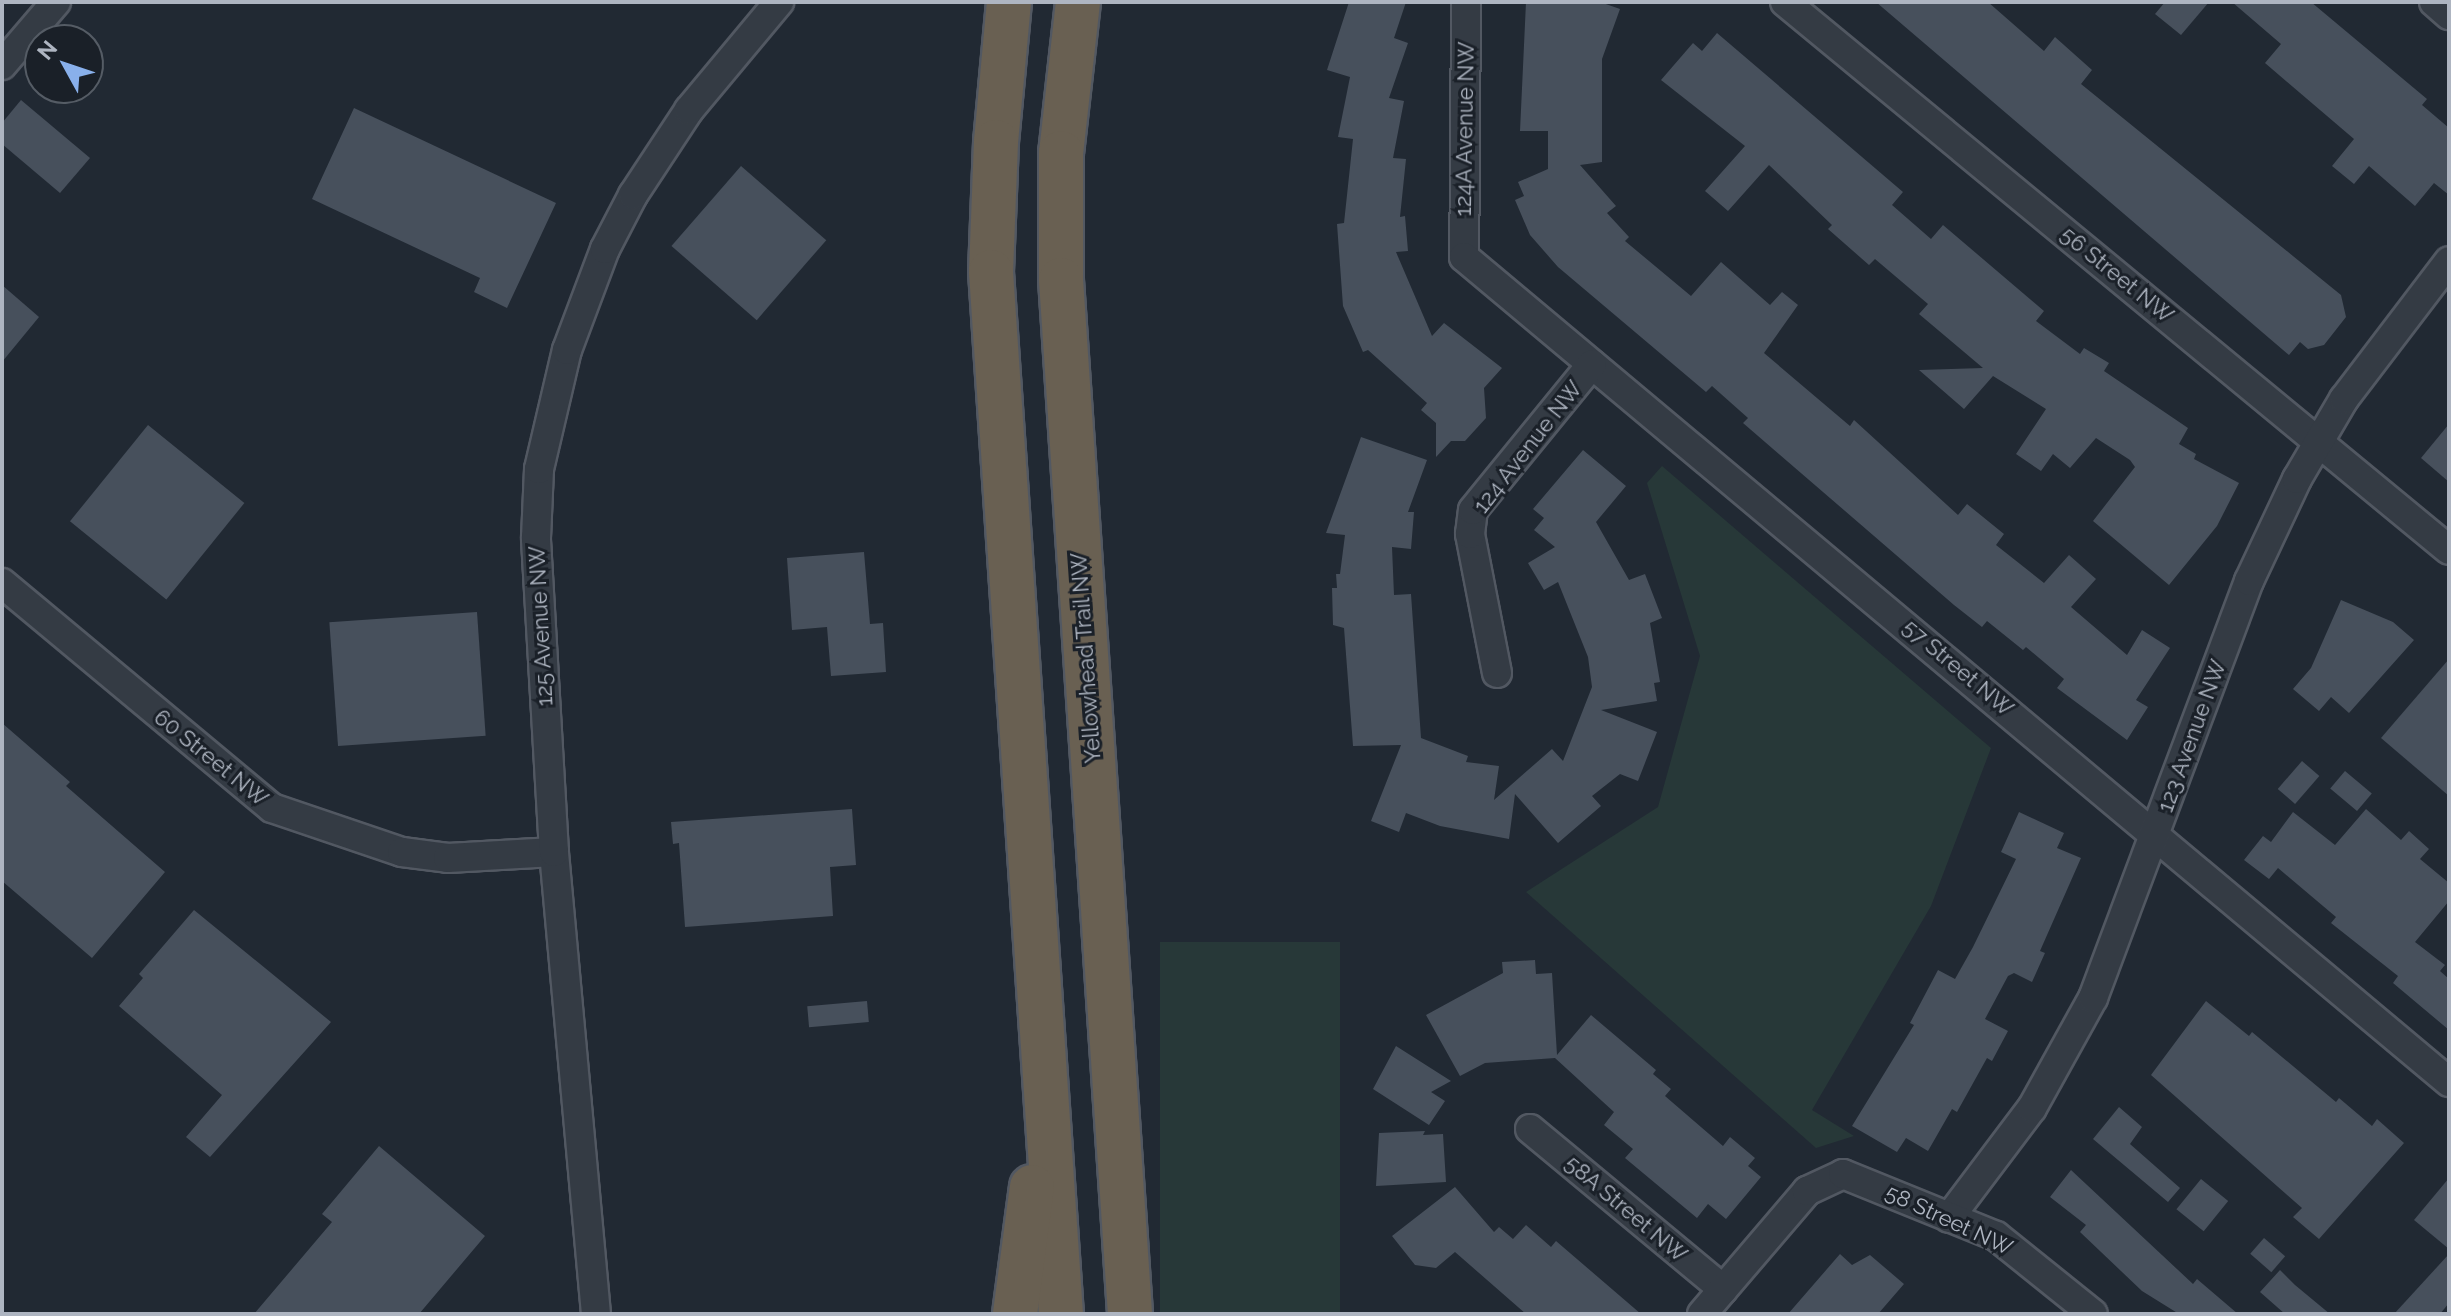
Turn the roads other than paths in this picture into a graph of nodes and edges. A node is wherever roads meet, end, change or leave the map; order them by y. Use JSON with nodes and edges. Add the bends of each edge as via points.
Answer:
{"nodes":[{"id":1,"x":56,"y":2,"type":"edge"},
{"id":2,"x":779,"y":2,"type":"edge"},
{"id":3,"x":1009,"y":2,"type":"edge"},
{"id":4,"x":1078,"y":2,"type":"edge"},
{"id":5,"x":1466,"y":2,"type":"edge"},
{"id":6,"x":1785,"y":2,"type":"edge"},
{"id":7,"x":2434,"y":2,"type":"edge"},
{"id":8,"x":2449,"y":15,"type":"edge"},
{"id":9,"x":2,"y":65,"type":"edge"},
{"id":10,"x":1464,"y":257,"type":"joint"},
{"id":11,"x":2449,"y":261,"type":"edge"},
{"id":12,"x":1592,"y":364,"type":"junction"},
{"id":13,"x":2318,"y":441,"type":"junction"},
{"id":14,"x":2449,"y":550,"type":"edge"},
{"id":15,"x":2,"y":583,"type":"edge"},
{"id":16,"x":1497,"y":673,"type":"dead end"},
{"id":17,"x":2156,"y":833,"type":"junction"},
{"id":18,"x":554,"y":852,"type":"junction"},
{"id":19,"x":2449,"y":1082,"type":"edge"},
{"id":20,"x":1044,"y":1094,"type":"junction"},
{"id":21,"x":1530,"y":1129,"type":"dead end"},
{"id":22,"x":1949,"y":1218,"type":"junction"},
{"id":23,"x":1723,"y":1289,"type":"junction"},
{"id":24,"x":596,"y":1314,"type":"edge"},
{"id":25,"x":1015,"y":1314,"type":"edge"},
{"id":26,"x":1061,"y":1314,"type":"edge"},
{"id":27,"x":1130,"y":1314,"type":"edge"},
{"id":28,"x":1702,"y":1314,"type":"edge"},
{"id":29,"x":2093,"y":1314,"type":"edge"}],
"edges":[{"from":1,"to":9,"type":"street"},
{"from":2,"to":18,"type":"street","name":"125 Avenue NW","via":[[689,110],[633,195],[605,249],[567,350],[539,469],[536,538]]},
{"from":3,"to":20,"type":"highway","via":[[991,272]]},
{"from":4,"to":27,"type":"highway","name":"Yellowhead Trail NW","via":[[1061,153],[1061,280]]},
{"from":5,"to":10,"type":"street","name":"124A Avenue NW"},
{"from":6,"to":13,"type":"street","name":"56 Street NW"},
{"from":7,"to":8,"type":"street"},
{"from":10,"to":12,"type":"street","name":"57 Street NW"},
{"from":11,"to":13,"type":"street","name":"123 Avenue NW","via":[[2377,353]]},
{"from":12,"to":16,"type":"street","name":"124 Avenue NW","via":[[1473,510],[1470,534]]},
{"from":12,"to":17,"type":"street","name":"57 Street NW"},
{"from":13,"to":14,"type":"street","name":"56 Street NW"},
{"from":13,"to":17,"type":"street","name":"123 Avenue NW","via":[[2249,581]]},
{"from":15,"to":18,"type":"street","name":"60 Street NW","via":[[272,808],[402,852],[448,858]]},
{"from":17,"to":19,"type":"street","name":"57 Street NW"},
{"from":17,"to":22,"type":"street","name":"123 Avenue NW","via":[[2108,965],[2074,1038],[2032,1108]]},
{"from":18,"to":24,"type":"street","name":"125 Avenue NW"},
{"from":20,"to":25,"type":"highway"},
{"from":20,"to":26,"type":"highway"},
{"from":21,"to":23,"type":"street","name":"58A Street NW"},
{"from":22,"to":23,"type":"street","name":"58 Street NW","via":[[1865,1180],[1833,1175],[1807,1191]]},
{"from":22,"to":29,"type":"street","name":"58 Street NW","via":[[2014,1247]]},
{"from":23,"to":28,"type":"street"}]}
